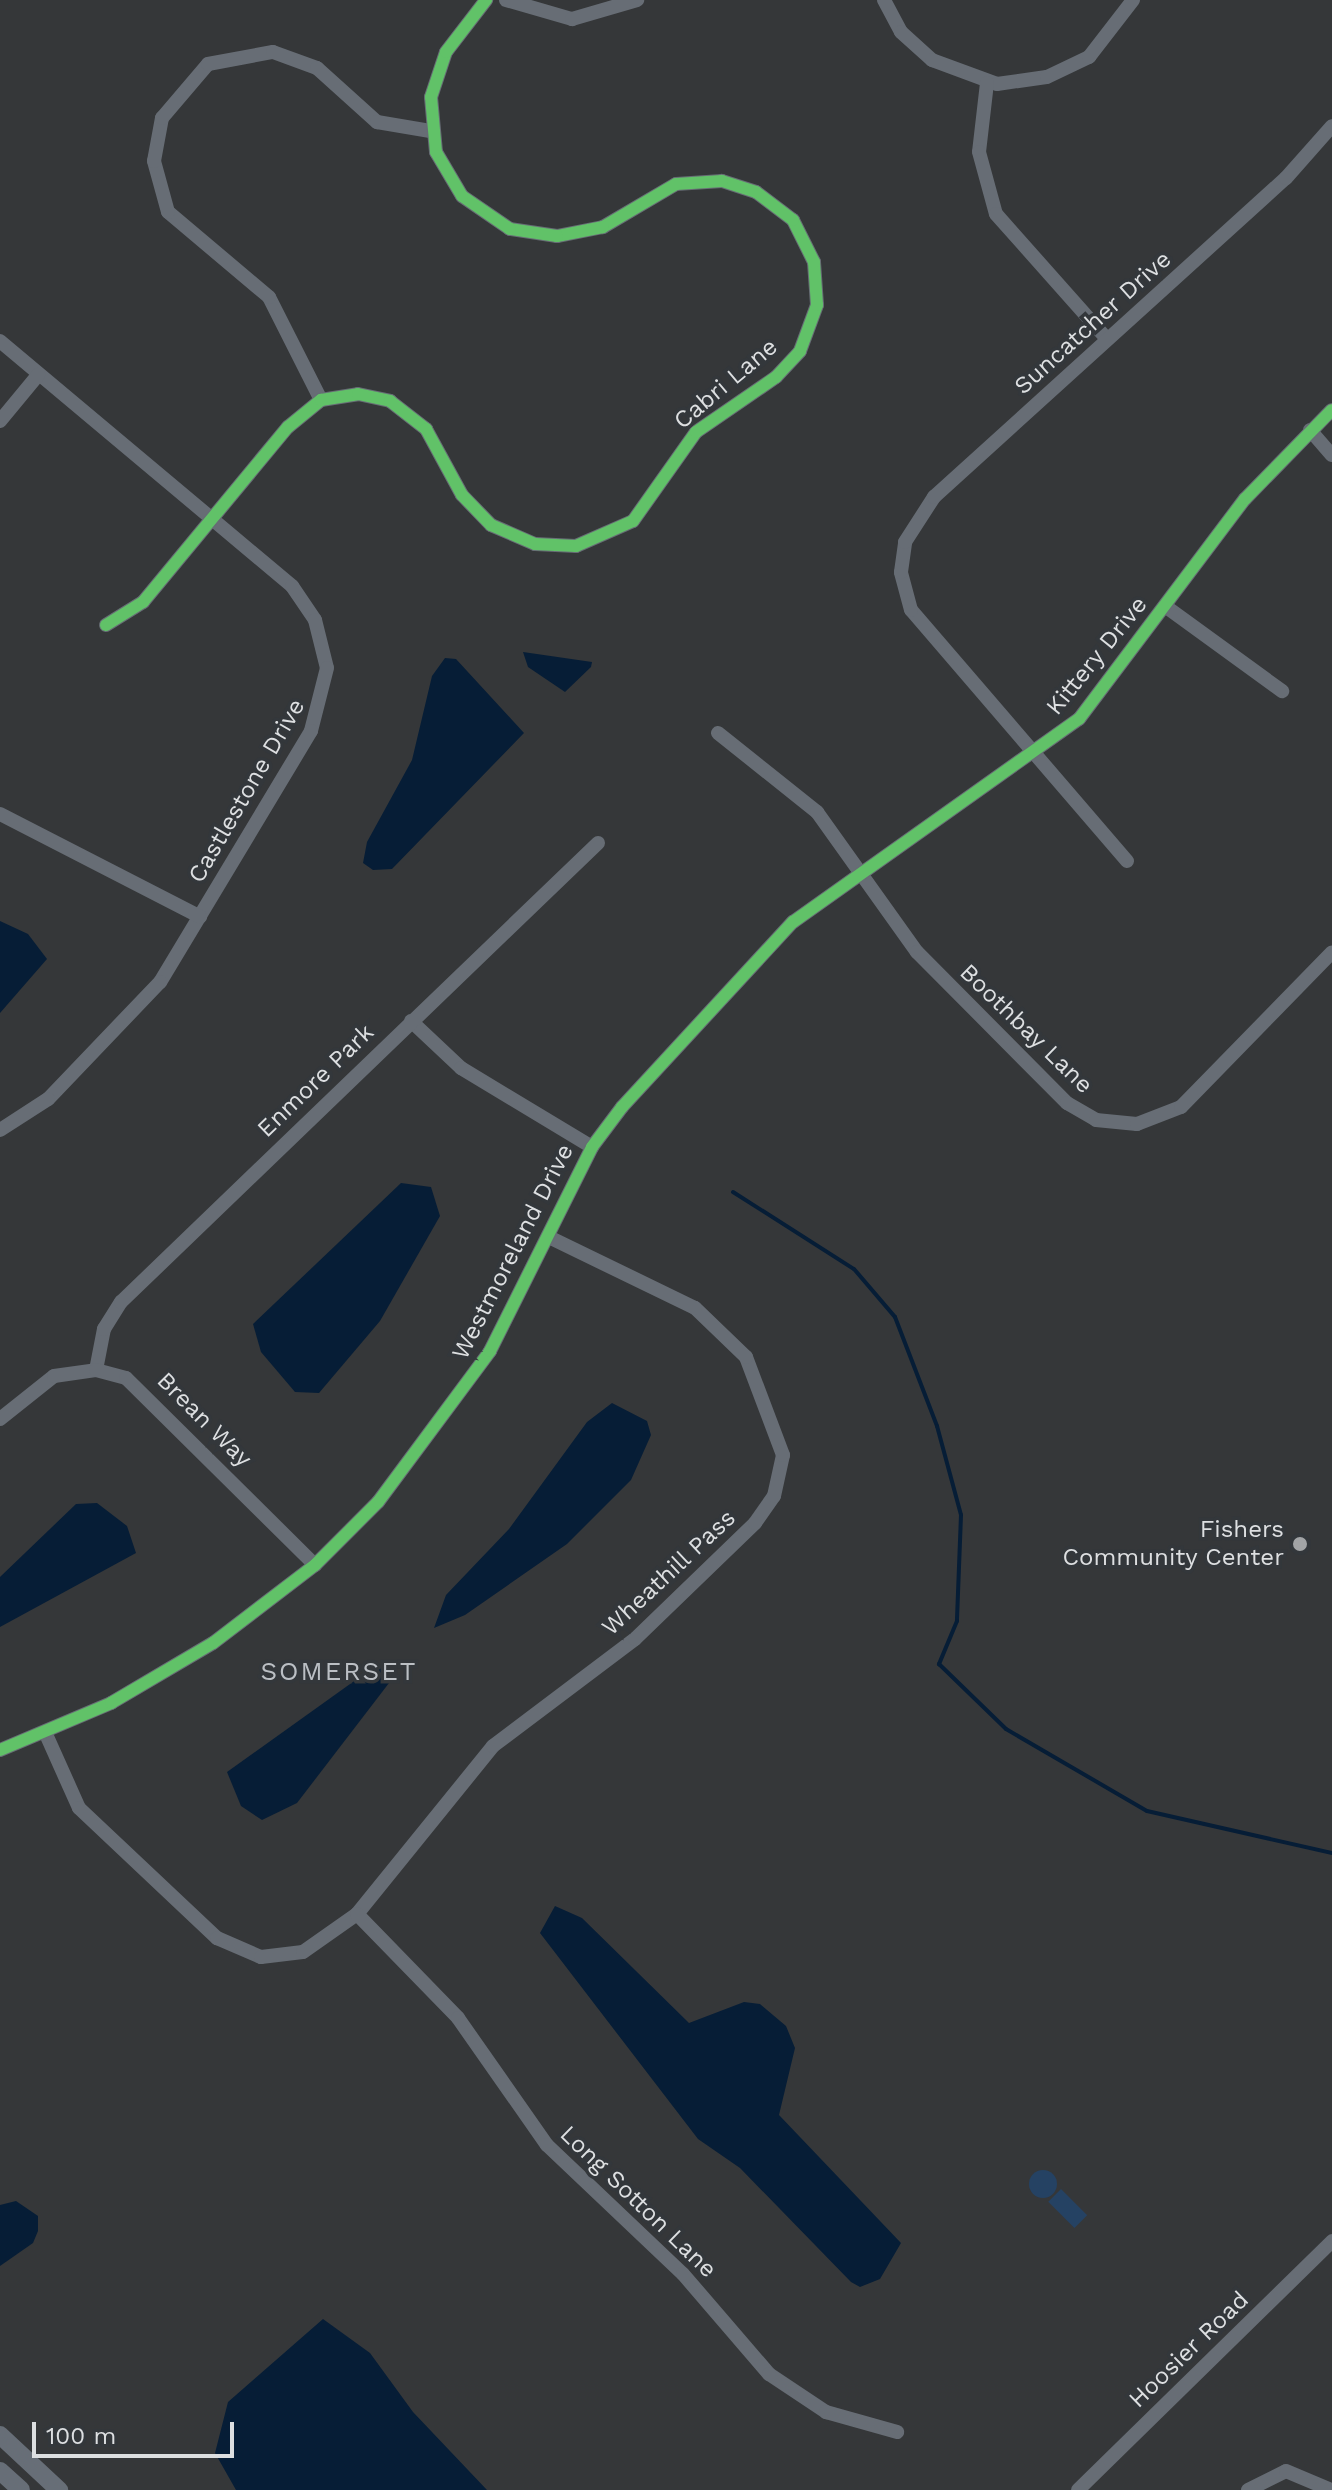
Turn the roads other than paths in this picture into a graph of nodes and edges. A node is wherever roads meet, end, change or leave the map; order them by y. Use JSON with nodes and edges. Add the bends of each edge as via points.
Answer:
{"nodes":[{"id":1,"x":486,"y":0,"type":"edge"},
{"id":2,"x":506,"y":0,"type":"edge"},
{"id":3,"x":637,"y":0,"type":"edge"},
{"id":4,"x":884,"y":0,"type":"edge"},
{"id":5,"x":1133,"y":0,"type":"edge"},
{"id":6,"x":987,"y":83,"type":"junction"},
{"id":7,"x":1332,"y":126,"type":"edge"},
{"id":8,"x":430,"y":131,"type":"junction"},
{"id":9,"x":1107,"y":339,"type":"junction"},
{"id":10,"x":0,"y":341,"type":"edge"},
{"id":11,"x":38,"y":375,"type":"junction"},
{"id":12,"x":321,"y":400,"type":"junction"},
{"id":13,"x":1332,"y":410,"type":"edge"},
{"id":14,"x":0,"y":421,"type":"edge"},
{"id":15,"x":1310,"y":430,"type":"junction"},
{"id":16,"x":1332,"y":455,"type":"edge"},
{"id":17,"x":213,"y":518,"type":"junction"},
{"id":18,"x":1165,"y":606,"type":"junction"},
{"id":19,"x":106,"y":625,"type":"dead end"},
{"id":20,"x":1282,"y":691,"type":"dead end"},
{"id":21,"x":718,"y":733,"type":"dead end"},
{"id":22,"x":1035,"y":756,"type":"junction"},
{"id":23,"x":0,"y":814,"type":"edge"},
{"id":24,"x":598,"y":843,"type":"dead end"},
{"id":25,"x":1127,"y":861,"type":"dead end"},
{"id":26,"x":862,"y":873,"type":"junction"},
{"id":27,"x":200,"y":917,"type":"junction"},
{"id":28,"x":774,"y":939,"type":"joint"},
{"id":29,"x":1332,"y":952,"type":"edge"},
{"id":30,"x":411,"y":1021,"type":"junction"},
{"id":31,"x":0,"y":1130,"type":"edge"},
{"id":32,"x":592,"y":1147,"type":"junction"},
{"id":33,"x":549,"y":1237,"type":"junction"},
{"id":34,"x":96,"y":1370,"type":"junction"},
{"id":35,"x":0,"y":1419,"type":"edge"},
{"id":36,"x":315,"y":1565,"type":"junction"},
{"id":37,"x":45,"y":1732,"type":"junction"},
{"id":38,"x":0,"y":1750,"type":"edge"},
{"id":39,"x":357,"y":1914,"type":"junction"},
{"id":40,"x":1332,"y":2241,"type":"edge"},
{"id":41,"x":897,"y":2432,"type":"dead end"},
{"id":42,"x":0,"y":2435,"type":"edge"},
{"id":43,"x":0,"y":2471,"type":"edge"},
{"id":44,"x":21,"y":2490,"type":"edge"},
{"id":45,"x":59,"y":2490,"type":"edge"},
{"id":46,"x":1078,"y":2490,"type":"edge"},
{"id":47,"x":1248,"y":2490,"type":"edge"},
{"id":48,"x":1331,"y":2490,"type":"edge"}],
"edges":[{"from":1,"to":8,"type":"street","via":[[439,66]]},
{"from":2,"to":3,"type":"street","via":[[572,19]]},
{"from":4,"to":6,"type":"street","via":[[921,53]]},
{"from":5,"to":6,"type":"street","via":[[1106,41],[1068,69]]},
{"from":6,"to":9,"type":"street","via":[[979,152],[996,214]]},
{"from":7,"to":9,"type":"street","name":"Suncatcher Drive","via":[[1286,178]]},
{"from":8,"to":12,"type":"street","via":[[377,122],[317,68],[273,52],[208,64],[162,118],[154,161],[168,212],[269,297]]},
{"from":8,"to":12,"type":"street","name":"Cabri Lane","via":[[462,196],[524,232],[592,231],[687,182],[722,181],[756,192],[783,210],[810,247],[818,291],[808,336],[776,377],[696,432],[633,521],[576,546],[535,544],[491,525],[462,495],[426,429],[397,406],[369,395]]},
{"from":9,"to":22,"type":"street","name":"Suncatcher Drive","via":[[924,507],[901,561],[911,610]]},
{"from":10,"to":11,"type":"street","name":"Castlestone Drive"},
{"from":11,"to":14,"type":"street"},
{"from":11,"to":17,"type":"street","name":"Castlestone Drive"},
{"from":12,"to":17,"type":"street","via":[[288,427]]},
{"from":13,"to":15,"type":"street","name":"Kittery Drive"},
{"from":15,"to":16,"type":"street"},
{"from":15,"to":18,"type":"street","name":"Kittery Drive","via":[[1253,489]]},
{"from":17,"to":19,"type":"street","via":[[143,602]]},
{"from":17,"to":27,"type":"street","name":"Castlestone Drive","via":[[302,597],[321,633],[327,668],[311,731]]},
{"from":18,"to":20,"type":"street"},
{"from":18,"to":22,"type":"street","name":"Kittery Drive","via":[[1094,702]]},
{"from":21,"to":26,"type":"street","name":"Boothbay Lane","via":[[801,796]]},
{"from":22,"to":25,"type":"street"},
{"from":22,"to":26,"type":"street","name":"Kittery Drive"},
{"from":23,"to":27,"type":"street"},
{"from":24,"to":30,"type":"street","name":"Enmore Park"},
{"from":26,"to":28,"type":"street","name":"Kittery Drive"},
{"from":26,"to":29,"type":"street","name":"Boothbay Lane","via":[[917,952],[1057,1093],[1087,1116],[1117,1125],[1147,1123],[1181,1107]]},
{"from":27,"to":31,"type":"street","name":"Castlestone Drive","via":[[135,1013],[28,1117]]},
{"from":28,"to":32,"type":"street","name":"Westmoreland Drive"},
{"from":30,"to":32,"type":"street","via":[[461,1068]]},
{"from":30,"to":34,"type":"street","name":"Enmore Park","via":[[121,1302],[104,1329]]},
{"from":32,"to":33,"type":"street","name":"Westmoreland Drive"},
{"from":33,"to":36,"type":"street","name":"Westmoreland Drive","via":[[449,1412],[390,1489]]},
{"from":33,"to":39,"type":"street","name":"Wheathill Pass","via":[[685,1302],[730,1337],[771,1407],[783,1447],[781,1480],[760,1518],[645,1630],[487,1752]]},
{"from":34,"to":35,"type":"street","via":[[40,1383]]},
{"from":34,"to":36,"type":"street","name":"Brean Way","via":[[148,1393]]},
{"from":36,"to":37,"type":"street","name":"Westmoreland Drive","via":[[199,1652]]},
{"from":37,"to":38,"type":"street","name":"Westmoreland Drive"},
{"from":37,"to":39,"type":"street","name":"Wheathill Pass","via":[[67,1788],[96,1826],[217,1938],[274,1957],[313,1948]]},
{"from":39,"to":41,"type":"street","name":"Long Sotton Lane","via":[[458,2018],[547,2145],[683,2274],[769,2374],[826,2412]]},
{"from":40,"to":46,"type":"street","name":"Hoosier Road"},
{"from":42,"to":45,"type":"main road"},
{"from":43,"to":44,"type":"main road"},
{"from":47,"to":48,"type":"street","via":[[1286,2471]]}]}
